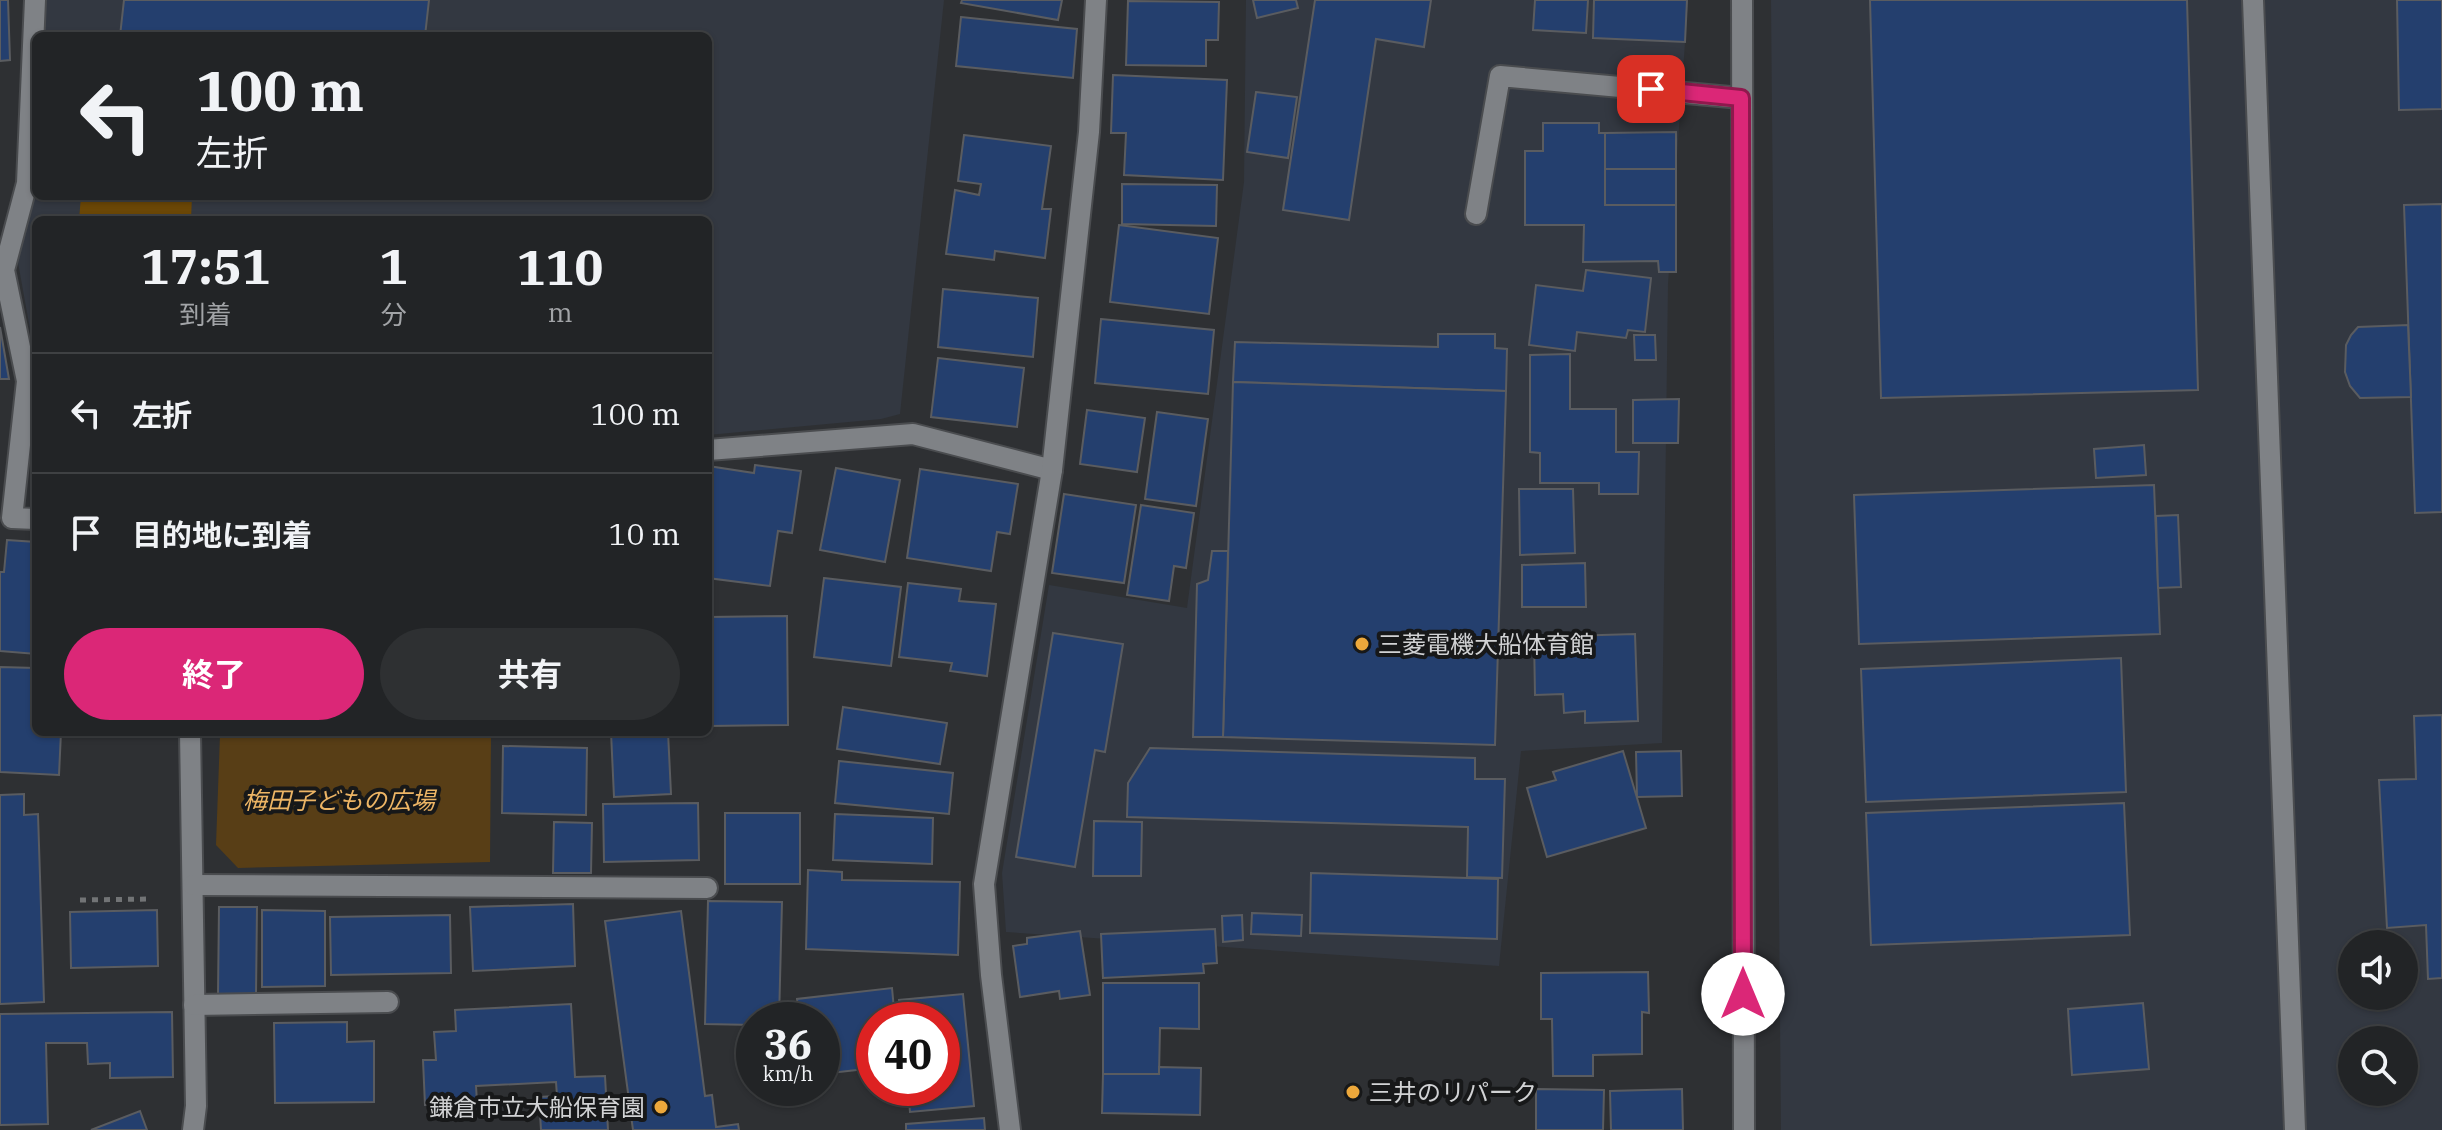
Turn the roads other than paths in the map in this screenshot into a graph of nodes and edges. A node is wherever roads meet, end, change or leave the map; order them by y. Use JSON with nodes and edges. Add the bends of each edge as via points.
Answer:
{"nodes":[{"id":1,"x":35,"y":0,"type":"edge"},
{"id":2,"x":1096,"y":0,"type":"edge"},
{"id":3,"x":1742,"y":0,"type":"edge"},
{"id":4,"x":2253,"y":0,"type":"edge"},
{"id":5,"x":34,"y":32,"type":"edge"},
{"id":6,"x":32,"y":69,"type":"edge"},
{"id":7,"x":1741,"y":98,"type":"junction"},
{"id":8,"x":1476,"y":214,"type":"dead end"},
{"id":9,"x":2,"y":270,"type":"edge"},
{"id":10,"x":712,"y":450,"type":"edge"},
{"id":11,"x":1052,"y":470,"type":"junction"},
{"id":12,"x":6,"y":519,"type":"edge"},
{"id":13,"x":32,"y":519,"type":"edge"},
{"id":14,"x":190,"y":736,"type":"edge"},
{"id":15,"x":707,"y":888,"type":"dead end"},
{"id":16,"x":193,"y":892,"type":"junction"},
{"id":17,"x":388,"y":1002,"type":"dead end"},
{"id":18,"x":194,"y":1005,"type":"junction"},
{"id":19,"x":193,"y":1130,"type":"edge"},
{"id":20,"x":1010,"y":1130,"type":"edge"},
{"id":21,"x":1744,"y":1130,"type":"edge"},
{"id":22,"x":2295,"y":1130,"type":"edge"}],
"edges":[{"from":1,"to":5,"type":"street"},
{"from":2,"to":11,"type":"street","via":[[1089,132]]},
{"from":3,"to":7,"type":"street"},
{"from":4,"to":22,"type":"street"},
{"from":6,"to":9,"type":"street","via":[[27,183]]},
{"from":7,"to":8,"type":"street","via":[[1500,76]]},
{"from":7,"to":21,"type":"street"},
{"from":9,"to":12,"type":"street","via":[[27,381]]},
{"from":10,"to":11,"type":"street","via":[[913,434]]},
{"from":11,"to":20,"type":"street","via":[[984,884]]},
{"from":12,"to":13,"type":"street"},
{"from":14,"to":16,"type":"street"},
{"from":15,"to":16,"type":"street"},
{"from":16,"to":18,"type":"street"},
{"from":17,"to":18,"type":"street"},
{"from":18,"to":19,"type":"street"}]}
